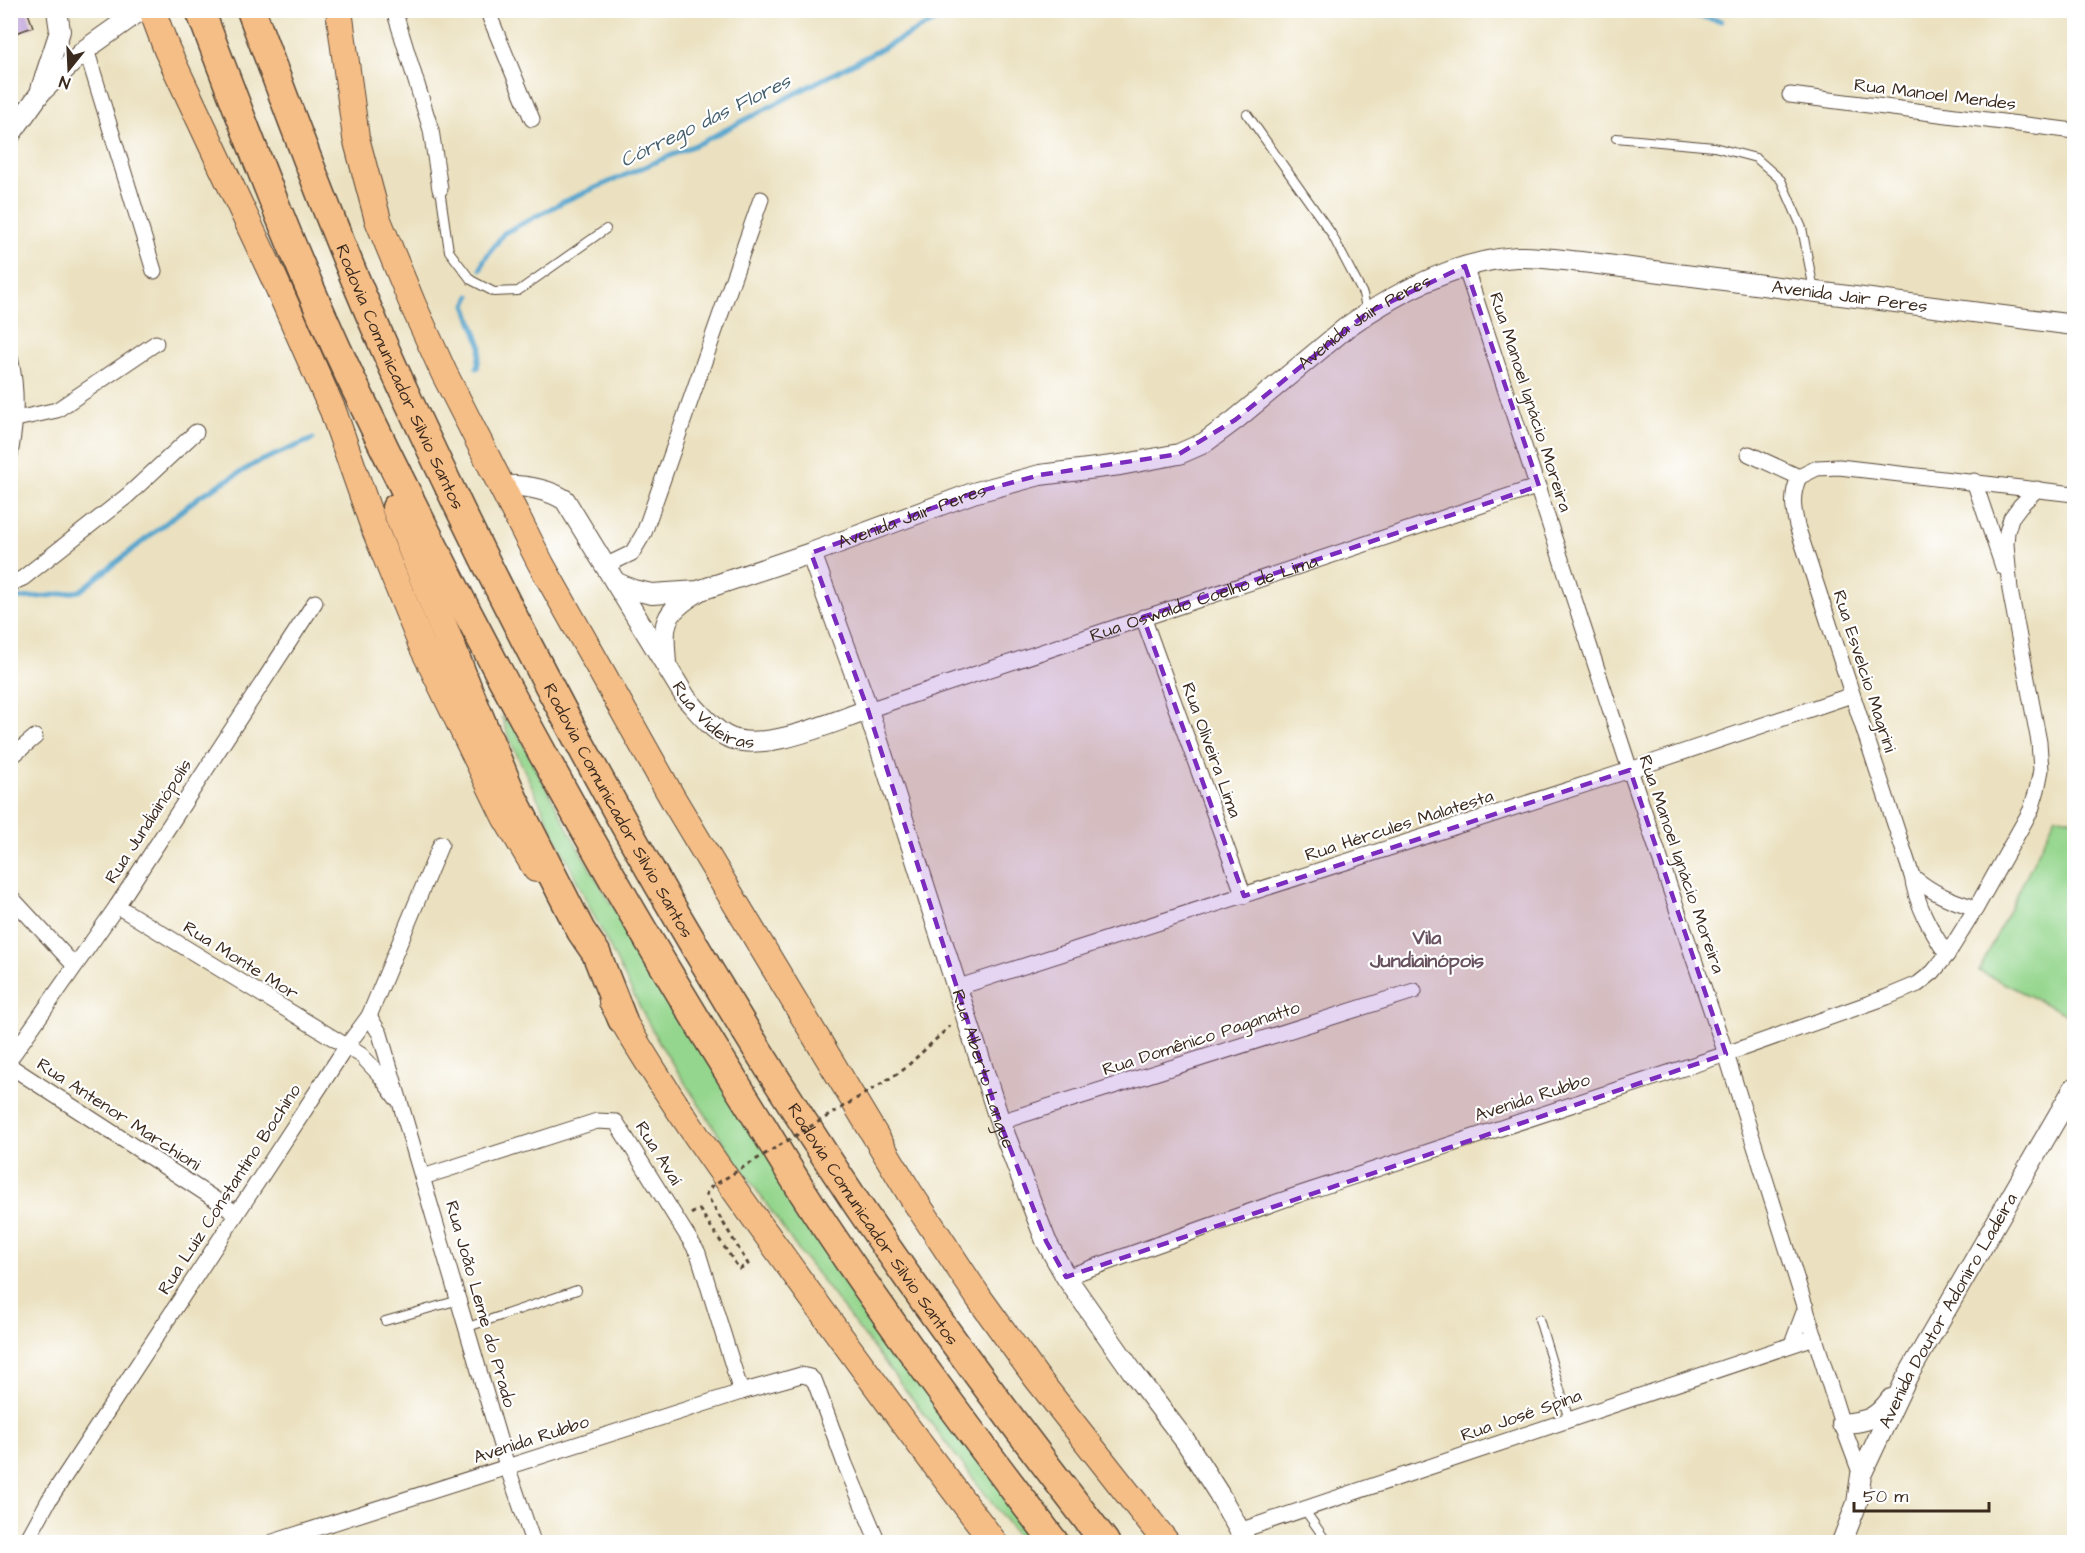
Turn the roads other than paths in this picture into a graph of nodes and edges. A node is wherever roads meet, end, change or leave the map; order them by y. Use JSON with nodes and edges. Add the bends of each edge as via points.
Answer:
{"nodes":[{"id":1,"x":57,"y":10,"type":"edge"},
{"id":2,"x":200,"y":10,"type":"edge"},
{"id":3,"x":251,"y":10,"type":"edge"},
{"id":4,"x":322,"y":10,"type":"edge"},
{"id":5,"x":339,"y":10,"type":"edge"},
{"id":6,"x":394,"y":10,"type":"edge"},
{"id":7,"x":487,"y":10,"type":"edge"},
{"id":8,"x":140,"y":11,"type":"edge"},
{"id":9,"x":87,"y":49,"type":"junction"},
{"id":10,"x":40,"y":92,"type":"junction"},
{"id":11,"x":1790,"y":95,"type":"dead end"},
{"id":12,"x":1247,"y":114,"type":"dead end"},
{"id":13,"x":532,"y":119,"type":"dead end"},
{"id":14,"x":2074,"y":131,"type":"edge"},
{"id":15,"x":10,"y":135,"type":"edge"},
{"id":16,"x":1616,"y":138,"type":"dead end"},
{"id":17,"x":440,"y":189,"type":"joint"},
{"id":18,"x":761,"y":199,"type":"dead end"},
{"id":19,"x":606,"y":229,"type":"dead end"},
{"id":20,"x":1465,"y":266,"type":"junction"},
{"id":21,"x":154,"y":271,"type":"dead end"},
{"id":22,"x":1814,"y":291,"type":"junction"},
{"id":23,"x":1367,"y":313,"type":"junction"},
{"id":24,"x":2074,"y":325,"type":"edge"},
{"id":25,"x":156,"y":343,"type":"dead end"},
{"id":26,"x":10,"y":357,"type":"edge"},
{"id":27,"x":349,"y":376,"type":"junction"},
{"id":28,"x":16,"y":419,"type":"junction"},
{"id":29,"x":196,"y":432,"type":"dead end"},
{"id":30,"x":1749,"y":454,"type":"dead end"},
{"id":31,"x":10,"y":455,"type":"edge"},
{"id":32,"x":1799,"y":477,"type":"junction"},
{"id":33,"x":1974,"y":481,"type":"junction"},
{"id":34,"x":501,"y":486,"type":"junction"},
{"id":35,"x":1539,"y":486,"type":"junction"},
{"id":36,"x":2037,"y":489,"type":"junction"},
{"id":37,"x":2074,"y":494,"type":"edge"},
{"id":38,"x":811,"y":553,"type":"junction"},
{"id":39,"x":610,"y":574,"type":"junction"},
{"id":40,"x":10,"y":584,"type":"edge"},
{"id":41,"x":2010,"y":590,"type":"junction"},
{"id":42,"x":699,"y":591,"type":"junction"},
{"id":43,"x":315,"y":602,"type":"dead end"},
{"id":44,"x":1143,"y":617,"type":"junction"},
{"id":45,"x":666,"y":669,"type":"junction"},
{"id":46,"x":1852,"y":695,"type":"junction"},
{"id":47,"x":868,"y":710,"type":"junction"},
{"id":48,"x":35,"y":737,"type":"dead end"},
{"id":49,"x":10,"y":758,"type":"edge"},
{"id":50,"x":1630,"y":770,"type":"junction"},
{"id":51,"x":441,"y":844,"type":"dead end"},
{"id":52,"x":1912,"y":876,"type":"junction"},
{"id":53,"x":10,"y":896,"type":"edge"},
{"id":54,"x":1244,"y":896,"type":"junction"},
{"id":55,"x":117,"y":906,"type":"junction"},
{"id":56,"x":1976,"y":908,"type":"junction"},
{"id":57,"x":1947,"y":955,"type":"junction"},
{"id":58,"x":74,"y":965,"type":"junction"},
{"id":59,"x":956,"y":988,"type":"junction"},
{"id":60,"x":1414,"y":991,"type":"dead end"},
{"id":61,"x":369,"y":1016,"type":"junction"},
{"id":62,"x":622,"y":1019,"type":"junction"},
{"id":63,"x":346,"y":1047,"type":"junction"},
{"id":64,"x":1726,"y":1054,"type":"junction"},
{"id":65,"x":10,"y":1059,"type":"edge"},
{"id":66,"x":10,"y":1066,"type":"edge"},
{"id":67,"x":2074,"y":1088,"type":"edge"},
{"id":68,"x":404,"y":1110,"type":"junction"},
{"id":69,"x":1000,"y":1122,"type":"junction"},
{"id":70,"x":423,"y":1177,"type":"junction"},
{"id":71,"x":236,"y":1214,"type":"junction"},
{"id":72,"x":1066,"y":1277,"type":"junction"},
{"id":73,"x":577,"y":1290,"type":"dead end"},
{"id":74,"x":459,"y":1300,"type":"junction"},
{"id":75,"x":1806,"y":1307,"type":"junction"},
{"id":76,"x":1539,"y":1319,"type":"dead end"},
{"id":77,"x":385,"y":1321,"type":"dead end"},
{"id":78,"x":468,"y":1327,"type":"junction"},
{"id":79,"x":1815,"y":1337,"type":"junction"},
{"id":80,"x":1792,"y":1344,"type":"junction"},
{"id":81,"x":1907,"y":1377,"type":"junction"},
{"id":82,"x":741,"y":1392,"type":"junction"},
{"id":83,"x":1569,"y":1420,"type":"junction"},
{"id":84,"x":1842,"y":1424,"type":"junction"},
{"id":85,"x":507,"y":1466,"type":"junction"},
{"id":86,"x":1861,"y":1475,"type":"junction"},
{"id":87,"x":1304,"y":1509,"type":"junction"},
{"id":88,"x":1242,"y":1537,"type":"edge"},
{"id":89,"x":26,"y":1542,"type":"edge"},
{"id":90,"x":274,"y":1542,"type":"edge"},
{"id":91,"x":533,"y":1542,"type":"edge"},
{"id":92,"x":878,"y":1542,"type":"edge"},
{"id":93,"x":994,"y":1542,"type":"edge"},
{"id":94,"x":1054,"y":1542,"type":"edge"},
{"id":95,"x":1105,"y":1542,"type":"edge"},
{"id":96,"x":1166,"y":1542,"type":"edge"},
{"id":97,"x":1327,"y":1542,"type":"edge"},
{"id":98,"x":1842,"y":1542,"type":"edge"}],
"edges":[{"from":1,"to":10,"type":"street","via":[[60,31]]},
{"from":2,"to":27,"type":"highway","via":[[278,212]]},
{"from":3,"to":95,"type":"highway","name":"Rodovia Comunicador Silvio Santos","via":[[319,192],[408,401],[493,578],[589,762],[719,987],[858,1206]]},
{"from":4,"to":34,"type":"highway","via":[[342,143],[356,202],[479,474]]},
{"from":5,"to":34,"type":"highway","via":[[356,138],[378,220],[426,334]]},
{"from":6,"to":17,"type":"street","via":[[431,130]]},
{"from":7,"to":13,"type":"street"},
{"from":8,"to":9,"type":"street"},
{"from":8,"to":62,"type":"highway","via":[[167,50],[278,287],[333,411],[422,646],[505,817]]},
{"from":9,"to":10,"type":"street"},
{"from":9,"to":21,"type":"street"},
{"from":10,"to":15,"type":"street"},
{"from":11,"to":14,"type":"street","name":"Rua Manoel Mendes"},
{"from":12,"to":23,"type":"lane","via":[[1331,233],[1363,294]]},
{"from":16,"to":22,"type":"lane","via":[[1714,147],[1756,158],[1781,180],[1802,228]]},
{"from":17,"to":19,"type":"lane","via":[[449,251],[471,280],[494,292],[518,291]]},
{"from":18,"to":39,"type":"street","via":[[644,533],[632,553]]},
{"from":20,"to":22,"type":"street","name":"Avenida Jair Peres","via":[[1517,257]]},
{"from":20,"to":23,"type":"street","name":"Avenida Jair Peres","via":[[1428,280]]},
{"from":20,"to":35,"type":"street","name":"Rua Manoel Ignácio Moreira"},
{"from":22,"to":24,"type":"street","name":"Avenida Jair Peres"},
{"from":23,"to":38,"type":"street","name":"Avenida Jair Peres","via":[[1235,420],[1204,443],[1179,454],[1041,475],[973,493]]},
{"from":25,"to":28,"type":"street","via":[[57,410]]},
{"from":26,"to":28,"type":"street"},
{"from":27,"to":62,"type":"highway","via":[[395,505],[513,798],[596,952]]},
{"from":27,"to":94,"type":"highway","via":[[550,769],[677,990],[820,1219],[898,1332]]},
{"from":28,"to":31,"type":"street"},
{"from":29,"to":40,"type":"street","via":[[127,496],[23,578]]},
{"from":30,"to":32,"type":"street"},
{"from":32,"to":33,"type":"street","via":[[1817,468],[1839,467]]},
{"from":32,"to":46,"type":"street","name":"Rua Esvelcio Magrini","via":[[1792,504],[1797,526]]},
{"from":33,"to":36,"type":"street"},
{"from":33,"to":41,"type":"street"},
{"from":34,"to":39,"type":"street","via":[[532,487],[566,500]]},
{"from":34,"to":96,"type":"highway","via":[[673,799],[909,1192],[1036,1377]]},
{"from":35,"to":44,"type":"street","name":"Rua Oswaldo Coelho de Lima"},
{"from":35,"to":50,"type":"street","name":"Rua Manoel Ignácio Moreira"},
{"from":36,"to":37,"type":"street"},
{"from":36,"to":41,"type":"street","via":[[2011,518],[2007,532]]},
{"from":38,"to":42,"type":"street","name":"Avenida Jair Peres"},
{"from":38,"to":47,"type":"street","name":"Rua Alberto Langue"},
{"from":39,"to":42,"type":"street","name":"Avenida Jair Peres","via":[[633,590],[652,594]]},
{"from":39,"to":45,"type":"street","name":"Rua Videiras"},
{"from":41,"to":56,"type":"street","name":"Avenida Rubbo","via":[[2041,770],[2031,810]]},
{"from":42,"to":45,"type":"street","name":"Avenida Jair Peres","via":[[676,605],[669,617],[664,639]]},
{"from":43,"to":55,"type":"street","name":"Rua Jundiainópolis"},
{"from":44,"to":47,"type":"street","name":"Rua Oswaldo Coelho de Lima"},
{"from":44,"to":54,"type":"street","name":"Rua Oliveira Lima"},
{"from":45,"to":47,"type":"street","name":"Rua Videiras","via":[[705,718],[726,736],[743,742],[770,742]]},
{"from":46,"to":50,"type":"street","name":"Rua Hércules Malatesta"},
{"from":46,"to":52,"type":"street","name":"Rua Esvelcio Magrini"},
{"from":47,"to":59,"type":"street","name":"Rua Alberto Langue"},
{"from":48,"to":49,"type":"street"},
{"from":50,"to":54,"type":"street","name":"Rua Hércules Malatesta"},
{"from":50,"to":64,"type":"street","name":"Rua Manoel Ignácio Moreira"},
{"from":51,"to":61,"type":"street","name":"Rua Luiz Constantino Bochino"},
{"from":52,"to":56,"type":"street","via":[[1927,890]]},
{"from":52,"to":57,"type":"street","name":"Rua Esvelcio Magrini","via":[[1925,921]]},
{"from":53,"to":58,"type":"street"},
{"from":54,"to":59,"type":"street","name":"Rua Hércules Malatesta"},
{"from":55,"to":58,"type":"street","name":"Rua Jundiainópolis"},
{"from":55,"to":63,"type":"street","name":"Rua Monte Mor"},
{"from":56,"to":57,"type":"street","name":"Avenida Rubbo"},
{"from":57,"to":64,"type":"street","name":"Avenida Rubbo","via":[[1918,984]]},
{"from":58,"to":65,"type":"street","name":"Rua Jundiainópolis"},
{"from":59,"to":69,"type":"street","name":"Rua Alberto Langue"},
{"from":60,"to":69,"type":"street","name":"Rua Domênico Paganatto"},
{"from":61,"to":63,"type":"street","name":"Rua Luiz Constantino Bochino"},
{"from":61,"to":68,"type":"street","name":"Rua João Leme do Prado","via":[[380,1034]]},
{"from":62,"to":93,"type":"highway","via":[[753,1216],[901,1422]]},
{"from":63,"to":68,"type":"street","name":"Rua João Leme do Prado","via":[[361,1055],[379,1074]]},
{"from":63,"to":71,"type":"street","name":"Rua Luiz Constantino Bochino"},
{"from":64,"to":72,"type":"street","name":"Avenida Rubbo","via":[[1297,1195]]},
{"from":64,"to":75,"type":"street","name":"Rua Manoel Ignácio Moreira"},
{"from":66,"to":71,"type":"street","name":"Rua Antenor Marchioni"},
{"from":67,"to":81,"type":"street","name":"Avenida Doutor Adoniro Ladeira"},
{"from":68,"to":70,"type":"street","name":"Rua João Leme do Prado"},
{"from":69,"to":72,"type":"street","name":"Rua Alberto Langue","via":[[1046,1241]]},
{"from":70,"to":74,"type":"street","name":"Rua João Leme do Prado"},
{"from":70,"to":82,"type":"street","name":"Rua Avaí","via":[[597,1121],[616,1122],[698,1253]]},
{"from":71,"to":89,"type":"street","name":"Rua Luiz Constantino Bochino","via":[[48,1500]]},
{"from":72,"to":88,"type":"street","name":"Rua Alberto Langue","via":[[1186,1442]]},
{"from":73,"to":78,"type":"lane"},
{"from":74,"to":77,"type":"lane"},
{"from":74,"to":78,"type":"street","name":"Rua João Leme do Prado"},
{"from":75,"to":79,"type":"street","name":"Rua Manoel Ignácio Moreira"},
{"from":75,"to":80,"type":"street"},
{"from":76,"to":83,"type":"lane"},
{"from":78,"to":85,"type":"street","name":"Rua João Leme do Prado"},
{"from":79,"to":80,"type":"street","name":"Rua José Spina"},
{"from":79,"to":84,"type":"street","name":"Rua Manoel Ignácio Moreira"},
{"from":80,"to":83,"type":"street","name":"Rua José Spina"},
{"from":81,"to":84,"type":"street","via":[[1879,1414]]},
{"from":81,"to":86,"type":"street","name":"Avenida Doutor Adoniro Ladeira"},
{"from":82,"to":85,"type":"street","name":"Avenida Rubbo"},
{"from":82,"to":92,"type":"street","name":"Avenida Rubbo","via":[[801,1375],[815,1382]]},
{"from":83,"to":87,"type":"street","name":"Rua José Spina"},
{"from":84,"to":86,"type":"street","name":"Rua Manoel Ignácio Moreira"},
{"from":85,"to":90,"type":"street","name":"Avenida Rubbo"},
{"from":85,"to":91,"type":"street","name":"Rua João Leme do Prado"},
{"from":86,"to":98,"type":"street","name":"Avenida Doutor Adoniro Ladeira","via":[[1857,1503]]},
{"from":87,"to":88,"type":"street","name":"Rua José Spina"},
{"from":87,"to":97,"type":"lane"}]}
